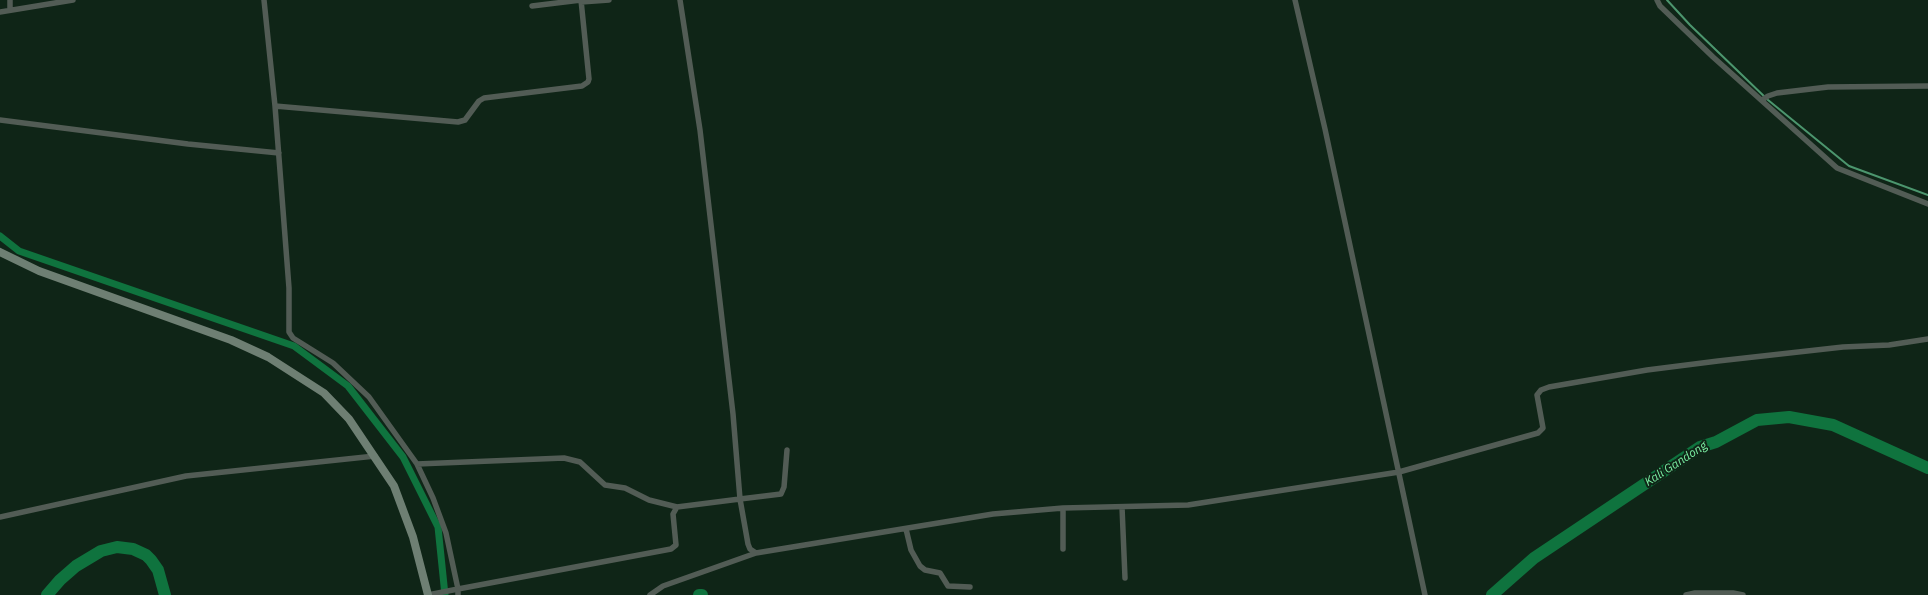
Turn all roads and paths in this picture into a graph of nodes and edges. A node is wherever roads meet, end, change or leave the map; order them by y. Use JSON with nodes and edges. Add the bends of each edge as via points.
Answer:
{"nodes":[{"id":1,"x":10,"y":0,"type":"edge"},
{"id":2,"x":73,"y":0,"type":"edge"},
{"id":3,"x":264,"y":0,"type":"edge"},
{"id":4,"x":609,"y":0,"type":"edge"},
{"id":5,"x":680,"y":0,"type":"edge"},
{"id":6,"x":1295,"y":0,"type":"edge"},
{"id":7,"x":1657,"y":0,"type":"edge"},
{"id":8,"x":581,"y":1,"type":"edge"},
{"id":9,"x":532,"y":6,"type":"dead end"},
{"id":10,"x":10,"y":10,"type":"junction"},
{"id":11,"x":0,"y":12,"type":"edge"},
{"id":12,"x":1928,"y":86,"type":"edge"},
{"id":13,"x":1765,"y":98,"type":"junction"},
{"id":14,"x":275,"y":106,"type":"junction"},
{"id":15,"x":0,"y":120,"type":"edge"},
{"id":16,"x":279,"y":153,"type":"junction"},
{"id":17,"x":1928,"y":204,"type":"edge"},
{"id":18,"x":0,"y":252,"type":"edge"},
{"id":19,"x":1928,"y":339,"type":"edge"},
{"id":20,"x":787,"y":450,"type":"dead end"},
{"id":21,"x":375,"y":456,"type":"junction"},
{"id":22,"x":417,"y":464,"type":"junction"},
{"id":23,"x":1398,"y":472,"type":"junction"},
{"id":24,"x":740,"y":499,"type":"junction"},
{"id":25,"x":677,"y":507,"type":"junction"},
{"id":26,"x":1122,"y":507,"type":"junction"},
{"id":27,"x":1063,"y":508,"type":"junction"},
{"id":28,"x":0,"y":517,"type":"edge"},
{"id":29,"x":906,"y":529,"type":"junction"},
{"id":30,"x":1063,"y":549,"type":"dead end"},
{"id":31,"x":756,"y":553,"type":"junction"},
{"id":32,"x":1125,"y":578,"type":"dead end"},
{"id":33,"x":970,"y":587,"type":"dead end"},
{"id":34,"x":458,"y":592,"type":"edge"},
{"id":35,"x":430,"y":594,"type":"edge"},
{"id":36,"x":650,"y":595,"type":"edge"},
{"id":37,"x":1425,"y":595,"type":"edge"},
{"id":38,"x":1686,"y":595,"type":"edge"},
{"id":39,"x":1744,"y":595,"type":"edge"}],
"edges":[{"from":1,"to":10,"type":"street"},
{"from":2,"to":10,"type":"street"},
{"from":3,"to":14,"type":"street"},
{"from":4,"to":8,"type":"street"},
{"from":5,"to":24,"type":"street","via":[[700,130],[733,414]]},
{"from":6,"to":23,"type":"street"},
{"from":7,"to":13,"type":"street","via":[[1670,16]]},
{"from":8,"to":9,"type":"street"},
{"from":8,"to":14,"type":"street","via":[[589,79],[582,86],[484,98],[465,120],[458,122]]},
{"from":10,"to":11,"type":"street"},
{"from":12,"to":13,"type":"street","via":[[1828,87]]},
{"from":13,"to":17,"type":"street","via":[[1843,171]]},
{"from":14,"to":16,"type":"street"},
{"from":15,"to":16,"type":"street"},
{"from":16,"to":22,"type":"street","via":[[290,335],[333,363],[369,397]]},
{"from":18,"to":21,"type":"street","via":[[39,271],[231,340],[268,357],[324,392],[349,419]]},
{"from":19,"to":23,"type":"street","via":[[1718,361],[1549,387],[1537,395],[1542,428],[1538,433]]},
{"from":20,"to":24,"type":"street","via":[[784,487],[781,494]]},
{"from":21,"to":28,"type":"street","via":[[186,476]]},
{"from":21,"to":35,"type":"street","via":[[394,486]]},
{"from":22,"to":25,"type":"street","via":[[568,458],[580,462],[605,484],[625,488],[649,500]]},
{"from":22,"to":34,"type":"street","via":[[446,534]]},
{"from":23,"to":26,"type":"street","via":[[1188,505]]},
{"from":23,"to":37,"type":"street"},
{"from":24,"to":25,"type":"street"},
{"from":24,"to":31,"type":"street","via":[[748,544]]},
{"from":25,"to":34,"type":"street","via":[[673,514],[676,546],[670,550]]},
{"from":26,"to":27,"type":"street"},
{"from":26,"to":32,"type":"street"},
{"from":27,"to":29,"type":"street","via":[[994,514]]},
{"from":27,"to":30,"type":"street"},
{"from":29,"to":31,"type":"street"},
{"from":29,"to":33,"type":"street","via":[[911,550],[920,566],[925,570],[940,573],[948,586]]},
{"from":31,"to":36,"type":"street","via":[[663,586]]},
{"from":34,"to":35,"type":"street"},
{"from":38,"to":39,"type":"street"}]}
